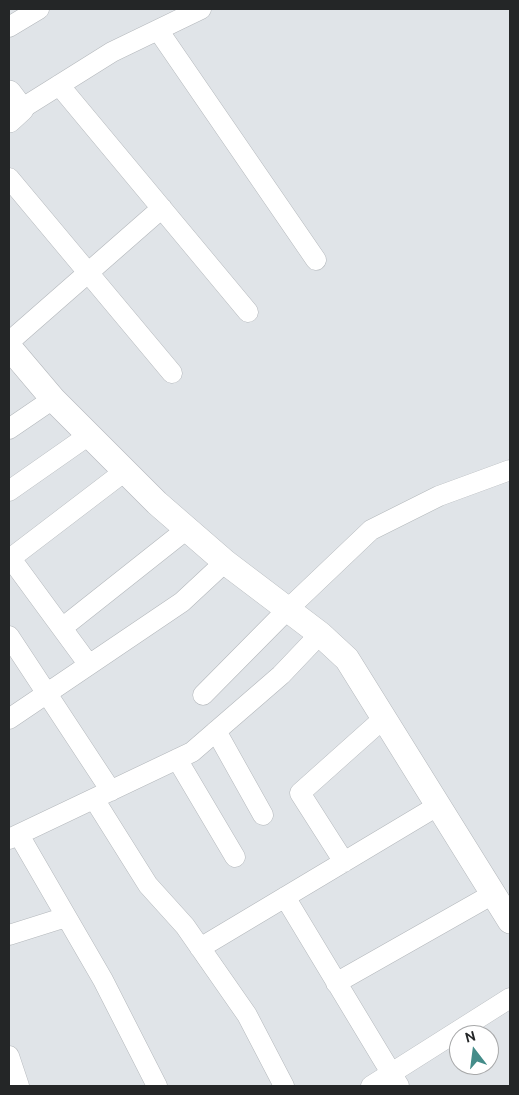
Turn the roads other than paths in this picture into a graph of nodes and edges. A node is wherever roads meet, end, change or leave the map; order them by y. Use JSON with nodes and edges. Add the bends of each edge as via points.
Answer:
{"nodes":[{"id":1,"x":39,"y":9,"type":"edge"},
{"id":2,"x":201,"y":9,"type":"edge"},
{"id":3,"x":9,"y":27,"type":"edge"},
{"id":4,"x":158,"y":30,"type":"junction"},
{"id":5,"x":59,"y":85,"type":"junction"},
{"id":6,"x":13,"y":107,"type":"edge"},
{"id":7,"x":9,"y":178,"type":"edge"},
{"id":8,"x":162,"y":208,"type":"junction"},
{"id":9,"x":316,"y":260,"type":"dead end"},
{"id":10,"x":88,"y":272,"type":"junction"},
{"id":11,"x":248,"y":312,"type":"dead end"},
{"id":12,"x":9,"y":342,"type":"edge"},
{"id":13,"x":9,"y":347,"type":"edge"},
{"id":14,"x":172,"y":373,"type":"dead end"},
{"id":15,"x":53,"y":400,"type":"junction"},
{"id":16,"x":9,"y":429,"type":"edge"},
{"id":17,"x":88,"y":435,"type":"junction"},
{"id":18,"x":510,"y":470,"type":"edge"},
{"id":19,"x":125,"y":471,"type":"junction"},
{"id":20,"x":9,"y":490,"type":"edge"},
{"id":21,"x":187,"y":530,"type":"junction"},
{"id":22,"x":10,"y":557,"type":"edge"},
{"id":23,"x":224,"y":562,"type":"junction"},
{"id":24,"x":288,"y":609,"type":"junction"},
{"id":25,"x":62,"y":628,"type":"junction"},
{"id":26,"x":320,"y":634,"type":"junction"},
{"id":27,"x":9,"y":636,"type":"edge"},
{"id":28,"x":89,"y":665,"type":"junction"},
{"id":29,"x":47,"y":694,"type":"junction"},
{"id":30,"x":203,"y":695,"type":"dead end"},
{"id":31,"x":9,"y":718,"type":"edge"},
{"id":32,"x":384,"y":718,"type":"junction"},
{"id":33,"x":216,"y":731,"type":"junction"},
{"id":34,"x":177,"y":759,"type":"junction"},
{"id":35,"x":103,"y":795,"type":"junction"},
{"id":36,"x":439,"y":805,"type":"junction"},
{"id":37,"x":262,"y":815,"type":"dead end"},
{"id":38,"x":14,"y":837,"type":"edge"},
{"id":39,"x":235,"y":858,"type":"dead end"},
{"id":40,"x":344,"y":862,"type":"junction"},
{"id":41,"x":493,"y":894,"type":"junction"},
{"id":42,"x":285,"y":897,"type":"junction"},
{"id":43,"x":66,"y":917,"type":"junction"},
{"id":44,"x":510,"y":921,"type":"edge"},
{"id":45,"x":9,"y":935,"type":"edge"},
{"id":46,"x":200,"y":948,"type":"junction"},
{"id":47,"x":336,"y":983,"type":"junction"},
{"id":48,"x":510,"y":998,"type":"edge"},
{"id":49,"x":9,"y":1056,"type":"edge"},
{"id":50,"x":395,"y":1080,"type":"edge"},
{"id":51,"x":19,"y":1086,"type":"edge"},
{"id":52,"x":157,"y":1086,"type":"edge"},
{"id":53,"x":284,"y":1086,"type":"edge"},
{"id":54,"x":371,"y":1086,"type":"edge"}],
"edges":[{"from":1,"to":3,"type":"street"},
{"from":2,"to":4,"type":"street"},
{"from":4,"to":5,"type":"street","via":[[112,52]]},
{"from":4,"to":9,"type":"street"},
{"from":5,"to":6,"type":"street"},
{"from":5,"to":8,"type":"street"},
{"from":7,"to":10,"type":"street"},
{"from":8,"to":10,"type":"street"},
{"from":8,"to":11,"type":"street"},
{"from":10,"to":12,"type":"street"},
{"from":10,"to":14,"type":"street"},
{"from":13,"to":15,"type":"main road"},
{"from":15,"to":16,"type":"street"},
{"from":15,"to":17,"type":"main road"},
{"from":17,"to":19,"type":"main road"},
{"from":17,"to":20,"type":"street"},
{"from":18,"to":24,"type":"street","via":[[439,496],[370,530]]},
{"from":19,"to":21,"type":"main road"},
{"from":19,"to":22,"type":"street"},
{"from":21,"to":23,"type":"main road"},
{"from":21,"to":25,"type":"street"},
{"from":22,"to":25,"type":"street"},
{"from":23,"to":24,"type":"main road"},
{"from":23,"to":28,"type":"street","via":[[182,602]]},
{"from":24,"to":26,"type":"main road"},
{"from":24,"to":30,"type":"street"},
{"from":25,"to":28,"type":"street"},
{"from":26,"to":32,"type":"main road","via":[[346,659]]},
{"from":26,"to":33,"type":"street","via":[[280,675]]},
{"from":27,"to":29,"type":"street"},
{"from":28,"to":29,"type":"street"},
{"from":29,"to":31,"type":"street"},
{"from":29,"to":35,"type":"street"},
{"from":32,"to":36,"type":"main road"},
{"from":32,"to":40,"type":"street","via":[[300,794]]},
{"from":33,"to":34,"type":"street","via":[[192,752]]},
{"from":33,"to":37,"type":"street"},
{"from":34,"to":35,"type":"street"},
{"from":34,"to":39,"type":"street"},
{"from":35,"to":38,"type":"street"},
{"from":35,"to":46,"type":"street","via":[[148,885]]},
{"from":36,"to":40,"type":"street"},
{"from":36,"to":41,"type":"main road"},
{"from":38,"to":43,"type":"street"},
{"from":40,"to":42,"type":"street"},
{"from":41,"to":44,"type":"main road"},
{"from":41,"to":47,"type":"street"},
{"from":42,"to":46,"type":"street"},
{"from":42,"to":47,"type":"street"},
{"from":43,"to":45,"type":"street"},
{"from":43,"to":52,"type":"street"},
{"from":46,"to":53,"type":"street","via":[[247,1015]]},
{"from":47,"to":50,"type":"street"},
{"from":48,"to":50,"type":"street"},
{"from":49,"to":51,"type":"street"},
{"from":50,"to":54,"type":"street"}]}
